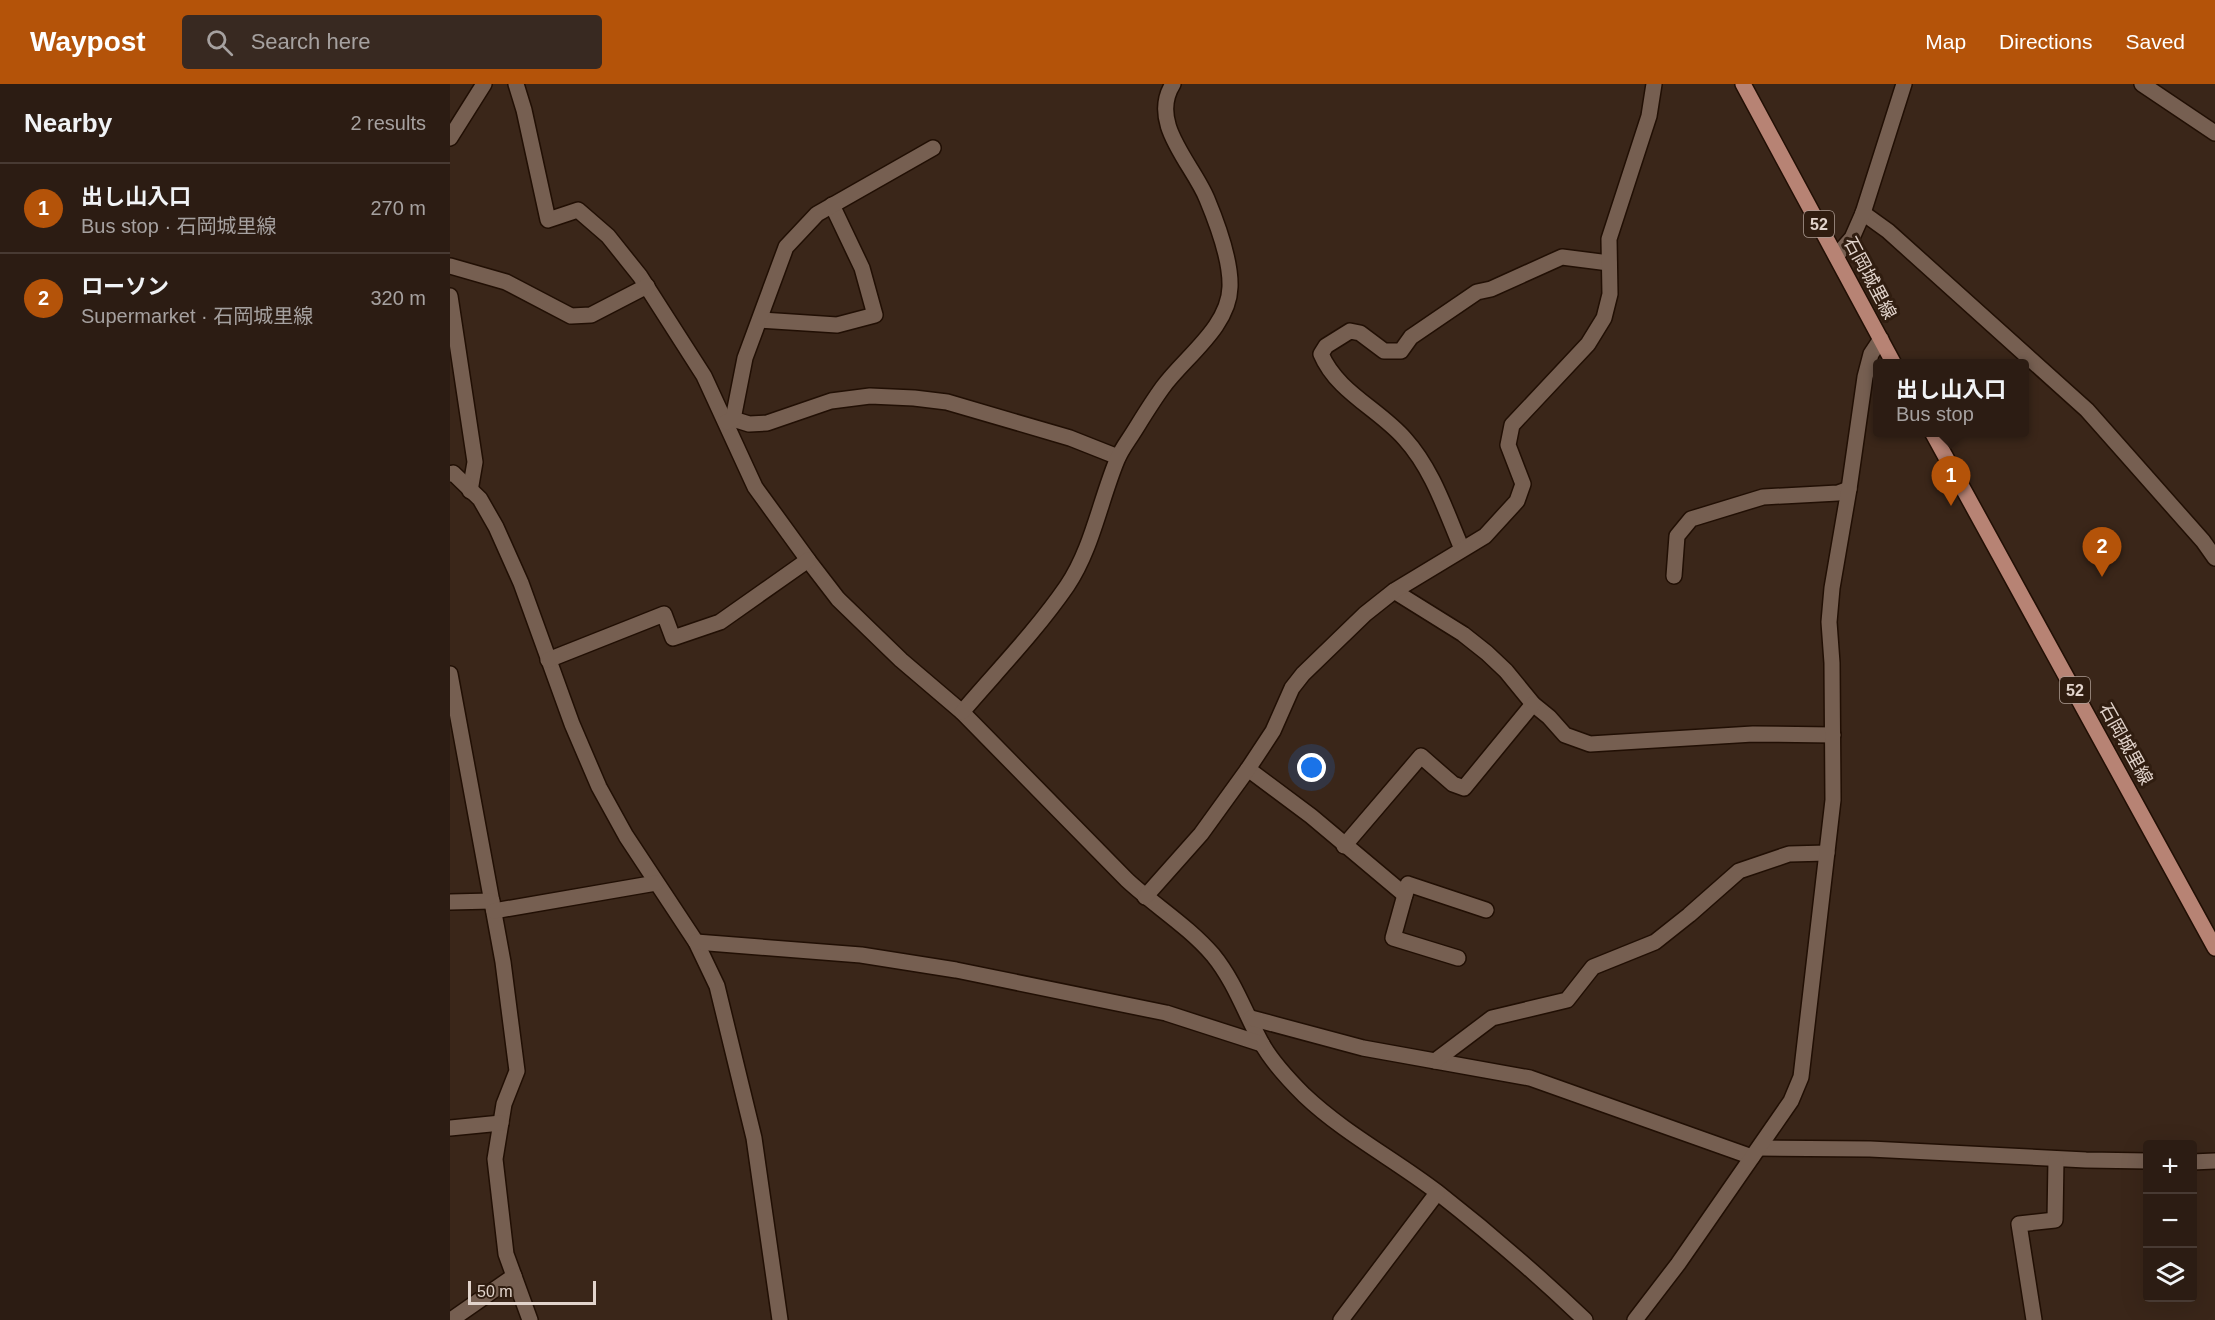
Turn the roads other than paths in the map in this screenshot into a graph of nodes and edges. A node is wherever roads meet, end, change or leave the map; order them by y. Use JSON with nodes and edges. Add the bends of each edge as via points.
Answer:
{"nodes":[{"id":1,"x":484,"y":84,"type":"edge"},
{"id":2,"x":516,"y":84,"type":"edge"},
{"id":3,"x":1173,"y":84,"type":"edge"},
{"id":4,"x":1654,"y":84,"type":"edge"},
{"id":5,"x":1743,"y":84,"type":"edge"},
{"id":6,"x":1904,"y":84,"type":"edge"},
{"id":7,"x":2142,"y":84,"type":"edge"},
{"id":8,"x":2215,"y":133,"type":"edge"},
{"id":9,"x":450,"y":138,"type":"edge"},
{"id":10,"x":933,"y":148,"type":"dead end"},
{"id":11,"x":832,"y":205,"type":"junction"},
{"id":12,"x":1863,"y":213,"type":"junction"},
{"id":13,"x":1836,"y":256,"type":"junction"},
{"id":14,"x":1609,"y":263,"type":"junction"},
{"id":15,"x":450,"y":266,"type":"edge"},
{"id":16,"x":647,"y":286,"type":"junction"},
{"id":17,"x":450,"y":296,"type":"edge"},
{"id":18,"x":760,"y":320,"type":"junction"},
{"id":19,"x":1881,"y":339,"type":"junction"},
{"id":20,"x":1892,"y":359,"type":"edge"},
{"id":21,"x":730,"y":421,"type":"junction"},
{"id":22,"x":1935,"y":437,"type":"edge"},
{"id":23,"x":1118,"y":457,"type":"junction"},
{"id":24,"x":450,"y":474,"type":"edge"},
{"id":25,"x":1849,"y":489,"type":"junction"},
{"id":26,"x":470,"y":491,"type":"junction"},
{"id":27,"x":1462,"y":549,"type":"junction"},
{"id":28,"x":2215,"y":558,"type":"edge"},
{"id":29,"x":808,"y":560,"type":"junction"},
{"id":30,"x":1674,"y":576,"type":"dead end"},
{"id":31,"x":1394,"y":591,"type":"junction"},
{"id":32,"x":548,"y":660,"type":"junction"},
{"id":33,"x":450,"y":674,"type":"edge"},
{"id":34,"x":1533,"y":704,"type":"junction"},
{"id":35,"x":962,"y":712,"type":"junction"},
{"id":36,"x":1833,"y":735,"type":"junction"},
{"id":37,"x":1248,"y":769,"type":"junction"},
{"id":38,"x":1344,"y":846,"type":"junction"},
{"id":39,"x":1827,"y":853,"type":"junction"},
{"id":40,"x":656,"y":883,"type":"junction"},
{"id":41,"x":1405,"y":895,"type":"junction"},
{"id":42,"x":1145,"y":897,"type":"junction"},
{"id":43,"x":450,"y":902,"type":"edge"},
{"id":44,"x":493,"y":906,"type":"junction"},
{"id":45,"x":1486,"y":910,"type":"dead end"},
{"id":46,"x":696,"y":942,"type":"junction"},
{"id":47,"x":2215,"y":948,"type":"edge"},
{"id":48,"x":1458,"y":958,"type":"dead end"},
{"id":49,"x":1251,"y":1018,"type":"junction"},
{"id":50,"x":1262,"y":1044,"type":"junction"},
{"id":51,"x":1435,"y":1061,"type":"junction"},
{"id":52,"x":501,"y":1123,"type":"junction"},
{"id":53,"x":450,"y":1128,"type":"edge"},
{"id":54,"x":1755,"y":1153,"type":"junction"},
{"id":55,"x":2056,"y":1159,"type":"junction"},
{"id":56,"x":2143,"y":1161,"type":"edge"},
{"id":57,"x":2215,"y":1161,"type":"edge"},
{"id":58,"x":2197,"y":1162,"type":"edge"},
{"id":59,"x":1437,"y":1192,"type":"junction"},
{"id":60,"x":514,"y":1276,"type":"junction"},
{"id":61,"x":451,"y":1320,"type":"edge"},
{"id":62,"x":530,"y":1320,"type":"edge"},
{"id":63,"x":780,"y":1320,"type":"edge"},
{"id":64,"x":1341,"y":1320,"type":"edge"},
{"id":65,"x":1585,"y":1320,"type":"edge"},
{"id":66,"x":1635,"y":1320,"type":"edge"},
{"id":67,"x":2034,"y":1320,"type":"edge"}],
"edges":[{"from":1,"to":9,"type":"street"},
{"from":2,"to":16,"type":"street","via":[[548,220],[578,210],[608,236]]},
{"from":3,"to":23,"type":"street","via":[[1165,115],[1207,198],[1224,243],[1230,287],[1225,311],[1198,349],[1164,385]]},
{"from":4,"to":14,"type":"street","via":[[1649,116],[1609,239]]},
{"from":5,"to":13,"type":"main road","name":"石岡城里線","number":"52"},
{"from":6,"to":12,"type":"street"},
{"from":7,"to":8,"type":"street"},
{"from":10,"to":11,"type":"street"},
{"from":11,"to":18,"type":"street","via":[[817,214],[786,247]]},
{"from":11,"to":18,"type":"street","via":[[862,268],[875,315],[837,325]]},
{"from":12,"to":13,"type":"street","via":[[1852,238]]},
{"from":12,"to":28,"type":"street","via":[[2087,410]]},
{"from":13,"to":19,"type":"main road","name":"石岡城里線","number":"52"},
{"from":14,"to":27,"type":"street","via":[[1610,294],[1604,318],[1588,344],[1512,425],[1508,445],[1523,484],[1517,501],[1485,536]]},
{"from":14,"to":27,"type":"street","via":[[1563,256],[1477,292],[1411,337],[1401,351],[1384,351],[1360,333],[1350,331],[1326,346],[1321,354],[1357,400],[1406,439],[1434,483]]},
{"from":15,"to":16,"type":"street","via":[[506,282],[571,316],[591,315]]},
{"from":16,"to":21,"type":"street"},
{"from":17,"to":26,"type":"street","via":[[475,462]]},
{"from":18,"to":21,"type":"street","via":[[745,358]]},
{"from":19,"to":20,"type":"main road","name":"石岡城里線","number":"52"},
{"from":19,"to":25,"type":"street","via":[[1871,354],[1865,376]]},
{"from":21,"to":23,"type":"street","via":[[767,423],[831,401],[870,396],[914,398],[947,402],[1070,438]]},
{"from":21,"to":29,"type":"street","via":[[727,430],[755,487]]},
{"from":22,"to":47,"type":"main road","name":"石岡城里線","number":"52"},
{"from":23,"to":35,"type":"street","via":[[1082,560],[1068,585]]},
{"from":24,"to":26,"type":"street"},
{"from":25,"to":30,"type":"street","via":[[1763,497],[1691,519],[1677,536]]},
{"from":25,"to":36,"type":"street","via":[[1829,622]]},
{"from":26,"to":32,"type":"street","via":[[480,499],[504,546]]},
{"from":27,"to":31,"type":"street"},
{"from":29,"to":32,"type":"street","via":[[720,622],[673,638],[664,614]]},
{"from":29,"to":35,"type":"street","via":[[857,619]]},
{"from":31,"to":34,"type":"street","via":[[1487,653]]},
{"from":31,"to":37,"type":"street","via":[[1303,674]]},
{"from":32,"to":40,"type":"street","via":[[599,787]]},
{"from":33,"to":44,"type":"street"},
{"from":34,"to":36,"type":"street","via":[[1565,735],[1590,744],[1753,734]]},
{"from":34,"to":38,"type":"street","via":[[1464,789],[1421,756]]},
{"from":35,"to":42,"type":"street"},
{"from":36,"to":39,"type":"street","via":[[1833,800]]},
{"from":37,"to":38,"type":"street"},
{"from":37,"to":42,"type":"street","via":[[1201,834]]},
{"from":38,"to":41,"type":"street"},
{"from":39,"to":51,"type":"street","via":[[1789,854],[1739,871],[1655,942],[1593,967],[1567,1000],[1492,1018]]},
{"from":39,"to":54,"type":"street","via":[[1801,1077],[1791,1101]]},
{"from":40,"to":44,"type":"street"},
{"from":40,"to":46,"type":"street"},
{"from":41,"to":45,"type":"street","via":[[1408,884]]},
{"from":41,"to":48,"type":"street","via":[[1393,938]]},
{"from":42,"to":49,"type":"street","via":[[1213,955],[1234,984]]},
{"from":43,"to":44,"type":"street"},
{"from":44,"to":52,"type":"street","via":[[517,1071]]},
{"from":46,"to":50,"type":"street","via":[[861,955],[956,970],[1166,1013]]},
{"from":46,"to":63,"type":"street","via":[[717,986],[754,1138]]},
{"from":49,"to":50,"type":"street"},
{"from":49,"to":51,"type":"street","via":[[1363,1048]]},
{"from":50,"to":59,"type":"street","via":[[1305,1095]]},
{"from":51,"to":54,"type":"street","via":[[1530,1078]]},
{"from":52,"to":53,"type":"street"},
{"from":52,"to":60,"type":"street","via":[[495,1159],[506,1254]]},
{"from":54,"to":55,"type":"street","via":[[1870,1149]]},
{"from":54,"to":66,"type":"street"},
{"from":55,"to":56,"type":"street"},
{"from":55,"to":67,"type":"street","via":[[2055,1220],[2019,1224]]},
{"from":57,"to":58,"type":"street"},
{"from":59,"to":64,"type":"street"},
{"from":59,"to":65,"type":"street"},
{"from":60,"to":61,"type":"street"},
{"from":60,"to":62,"type":"street"}]}
